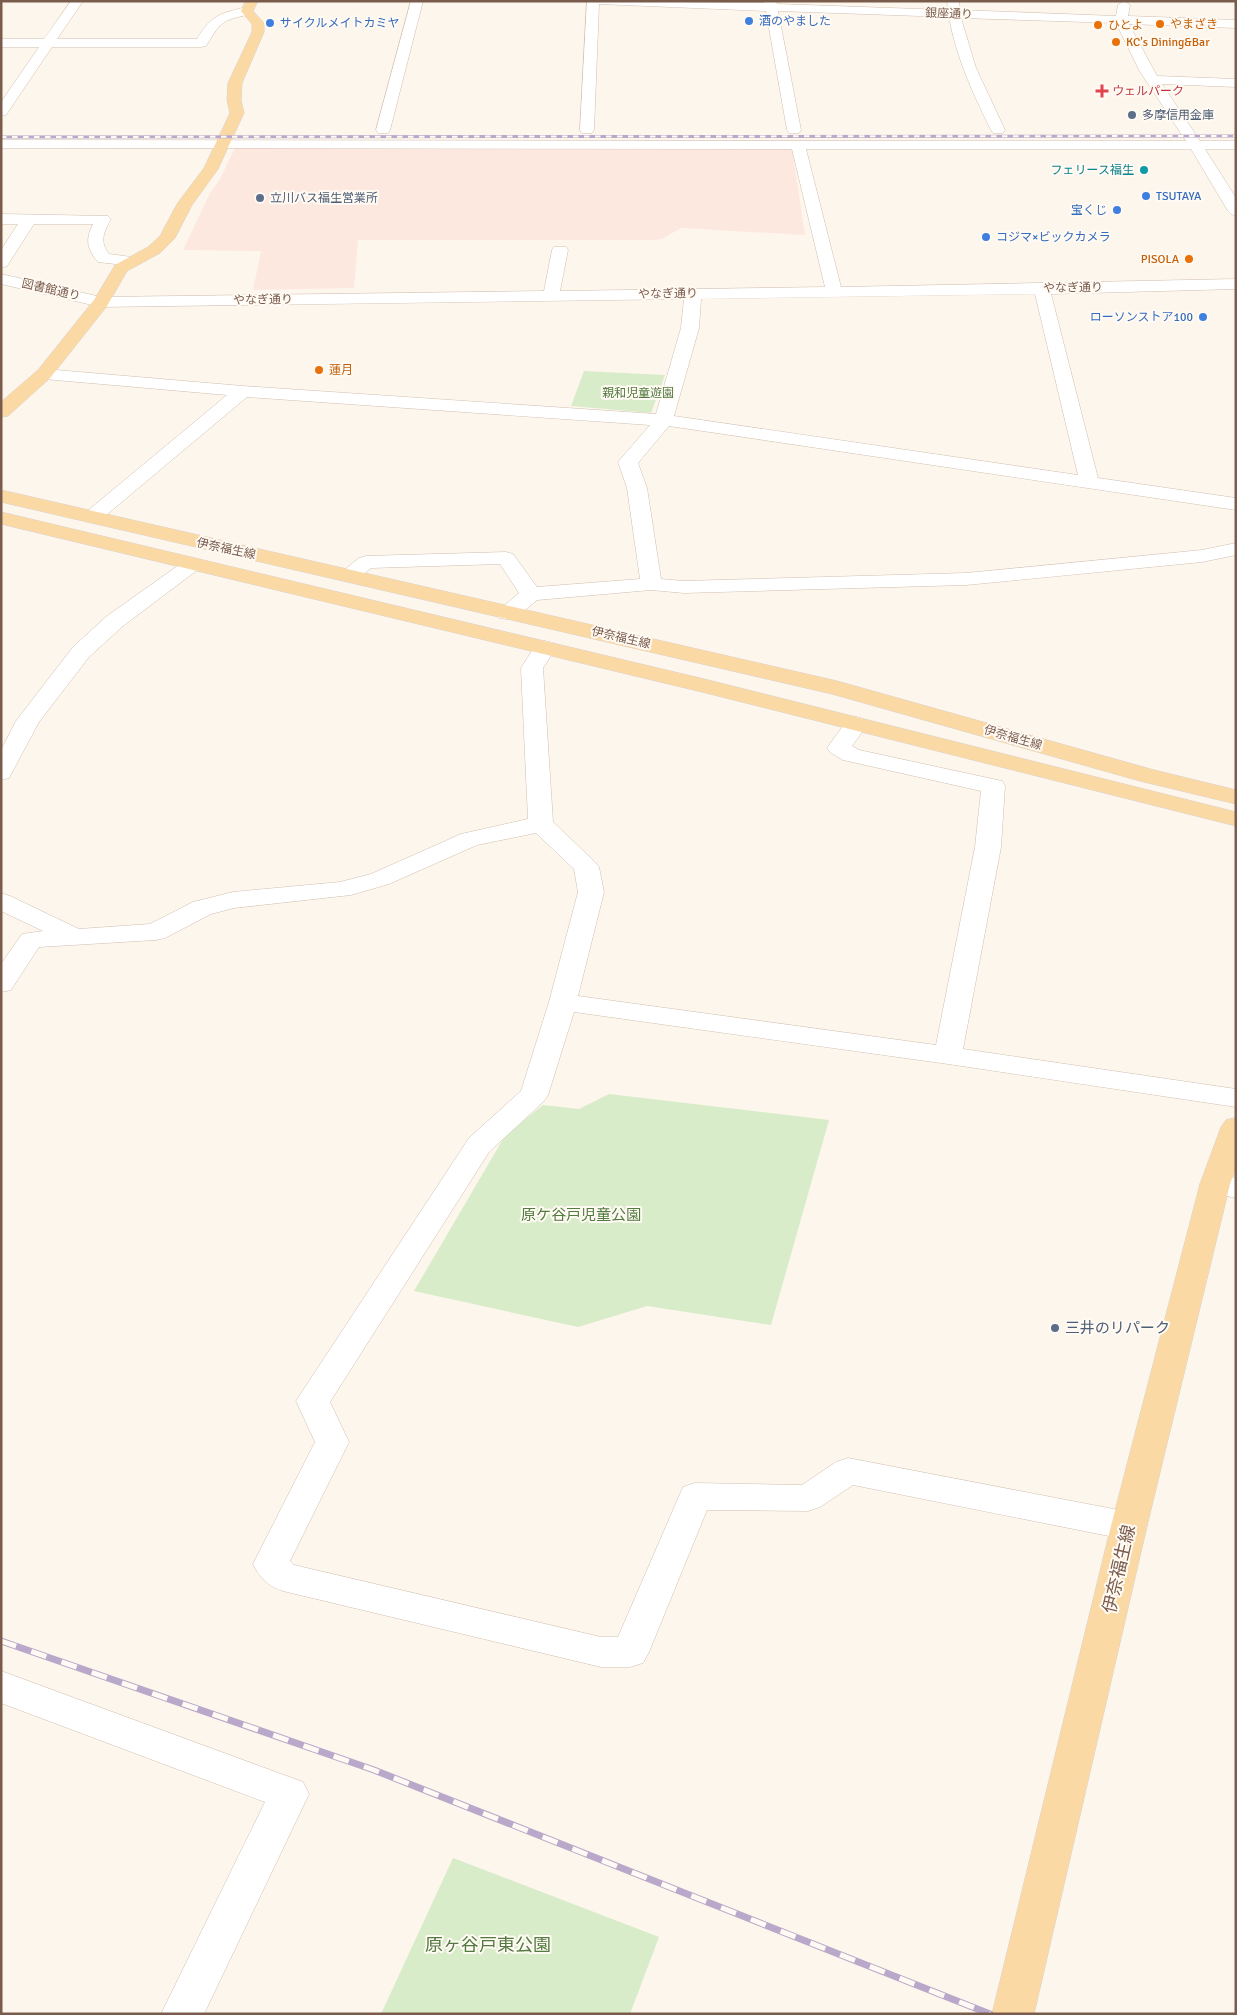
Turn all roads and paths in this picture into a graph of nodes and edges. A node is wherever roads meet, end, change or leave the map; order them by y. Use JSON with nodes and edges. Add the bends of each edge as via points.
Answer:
{"nodes":[{"id":1,"x":77,"y":1,"type":"edge"},
{"id":2,"x":417,"y":1,"type":"edge"},
{"id":3,"x":593,"y":1,"type":"edge"},
{"id":4,"x":603,"y":1,"type":"edge"},
{"id":5,"x":1124,"y":1,"type":"edge"},
{"id":6,"x":771,"y":4,"type":"edge"},
{"id":7,"x":249,"y":6,"type":"edge"},
{"id":8,"x":953,"y":8,"type":"edge"},
{"id":9,"x":1121,"y":20,"type":"junction"},
{"id":10,"x":1236,"y":24,"type":"edge"},
{"id":11,"x":1,"y":44,"type":"edge"},
{"id":12,"x":48,"y":44,"type":"junction"},
{"id":13,"x":1153,"y":80,"type":"junction"},
{"id":14,"x":1236,"y":83,"type":"edge"},
{"id":15,"x":1,"y":112,"type":"edge"},
{"id":16,"x":1166,"y":129,"type":"dead end"},
{"id":17,"x":1186,"y":129,"type":"junction"},
{"id":18,"x":1,"y":130,"type":"edge"},
{"id":19,"x":229,"y":130,"type":"junction"},
{"id":20,"x":248,"y":130,"type":"dead end"},
{"id":21,"x":277,"y":130,"type":"dead end"},
{"id":22,"x":383,"y":130,"type":"junction"},
{"id":23,"x":558,"y":130,"type":"dead end"},
{"id":24,"x":588,"y":130,"type":"dead end"},
{"id":25,"x":794,"y":130,"type":"dead end"},
{"id":26,"x":978,"y":130,"type":"dead end"},
{"id":27,"x":1,"y":144,"type":"edge"},
{"id":28,"x":222,"y":144,"type":"junction"},
{"id":29,"x":1196,"y":145,"type":"junction"},
{"id":30,"x":1236,"y":145,"type":"edge"},
{"id":31,"x":798,"y":146,"type":"junction"},
{"id":32,"x":1236,"y":211,"type":"edge"},
{"id":33,"x":1,"y":219,"type":"edge"},
{"id":34,"x":29,"y":219,"type":"junction"},
{"id":35,"x":554,"y":256,"type":"dead end"},
{"id":36,"x":133,"y":261,"type":"junction"},
{"id":37,"x":1,"y":263,"type":"edge"},
{"id":38,"x":1,"y":278,"type":"edge"},
{"id":39,"x":1236,"y":284,"type":"edge"},
{"id":40,"x":1042,"y":289,"type":"junction"},
{"id":41,"x":834,"y":291,"type":"junction"},
{"id":42,"x":693,"y":294,"type":"junction"},
{"id":43,"x":551,"y":296,"type":"junction"},
{"id":44,"x":101,"y":302,"type":"junction"},
{"id":45,"x":44,"y":374,"type":"junction"},
{"id":46,"x":243,"y":391,"type":"junction"},
{"id":47,"x":1,"y":412,"type":"edge"},
{"id":48,"x":664,"y":420,"type":"junction"},
{"id":49,"x":1090,"y":483,"type":"junction"},
{"id":50,"x":1,"y":496,"type":"edge"},
{"id":51,"x":1236,"y":504,"type":"edge"},
{"id":52,"x":92,"y":517,"type":"junction"},
{"id":53,"x":1,"y":518,"type":"edge"},
{"id":54,"x":1236,"y":549,"type":"edge"},
{"id":55,"x":193,"y":564,"type":"junction"},
{"id":56,"x":348,"y":575,"type":"junction"},
{"id":57,"x":651,"y":584,"type":"junction"},
{"id":58,"x":531,"y":594,"type":"junction"},
{"id":59,"x":508,"y":612,"type":"junction"},
{"id":60,"x":545,"y":648,"type":"junction"},
{"id":61,"x":856,"y":724,"type":"junction"},
{"id":62,"x":1,"y":773,"type":"edge"},
{"id":63,"x":1236,"y":797,"type":"edge"},
{"id":64,"x":1236,"y":819,"type":"edge"},
{"id":65,"x":541,"y":824,"type":"junction"},
{"id":66,"x":1,"y":901,"type":"edge"},
{"id":67,"x":76,"y":937,"type":"junction"},
{"id":68,"x":1,"y":984,"type":"edge"},
{"id":69,"x":563,"y":1002,"type":"junction"},
{"id":70,"x":948,"y":1054,"type":"junction"},
{"id":71,"x":1236,"y":1098,"type":"edge"},
{"id":72,"x":1236,"y":1127,"type":"edge"},
{"id":73,"x":1225,"y":1186,"type":"edge"},
{"id":74,"x":1129,"y":1526,"type":"junction"},
{"id":75,"x":1,"y":1687,"type":"edge"},
{"id":76,"x":182,"y":2014,"type":"edge"},
{"id":77,"x":1013,"y":2014,"type":"edge"}],
"edges":[{"from":1,"to":12,"type":"street"},
{"from":2,"to":22,"type":"street"},
{"from":3,"to":24,"type":"street"},
{"from":4,"to":6,"type":"street","name":"銀座通り"},
{"from":5,"to":9,"type":"street"},
{"from":6,"to":8,"type":"street","name":"銀座通り"},
{"from":6,"to":25,"type":"street"},
{"from":7,"to":12,"type":"street","via":[[213,22],[201,43]]},
{"from":7,"to":19,"type":"main road","via":[[259,27],[235,84],[233,94],[237,114]]},
{"from":8,"to":9,"type":"street","name":"銀座通り"},
{"from":8,"to":26,"type":"street","via":[[968,66],[1003,130]]},
{"from":9,"to":10,"type":"street","name":"銀座通り"},
{"from":9,"to":13,"type":"street"},
{"from":11,"to":12,"type":"street"},
{"from":12,"to":15,"type":"street"},
{"from":13,"to":14,"type":"street"},
{"from":13,"to":17,"type":"street"},
{"from":16,"to":17,"type":"street"},
{"from":17,"to":29,"type":"street"},
{"from":18,"to":19,"type":"street"},
{"from":19,"to":20,"type":"street"},
{"from":19,"to":28,"type":"main road"},
{"from":21,"to":22,"type":"street"},
{"from":22,"to":23,"type":"street"},
{"from":27,"to":28,"type":"street"},
{"from":28,"to":31,"type":"street"},
{"from":28,"to":36,"type":"main road","via":[[211,169],[185,204],[167,238],[154,250]]},
{"from":29,"to":30,"type":"street"},
{"from":29,"to":31,"type":"street"},
{"from":29,"to":32,"type":"street"},
{"from":31,"to":41,"type":"street"},
{"from":33,"to":34,"type":"street"},
{"from":34,"to":36,"type":"street","via":[[103,219],[94,249],[104,259]]},
{"from":34,"to":37,"type":"street"},
{"from":35,"to":43,"type":"street"},
{"from":36,"to":44,"type":"main road","via":[[121,268]]},
{"from":38,"to":44,"type":"street","name":"図書館通り"},
{"from":39,"to":40,"type":"street","name":"やなぎ通り"},
{"from":40,"to":41,"type":"street","name":"やなぎ通り"},
{"from":40,"to":49,"type":"street"},
{"from":41,"to":42,"type":"street","name":"やなぎ通り"},
{"from":42,"to":43,"type":"street","name":"やなぎ通り"},
{"from":42,"to":48,"type":"street","via":[[690,328]]},
{"from":43,"to":44,"type":"street","name":"やなぎ通り"},
{"from":44,"to":45,"type":"main road"},
{"from":45,"to":46,"type":"street"},
{"from":45,"to":47,"type":"main road"},
{"from":46,"to":48,"type":"street"},
{"from":46,"to":52,"type":"street"},
{"from":48,"to":49,"type":"street"},
{"from":48,"to":57,"type":"street","via":[[628,462],[637,488]]},
{"from":49,"to":51,"type":"street"},
{"from":50,"to":52,"type":"main road","name":"伊奈福生線"},
{"from":52,"to":56,"type":"main road","name":"伊奈福生線"},
{"from":53,"to":55,"type":"main road","name":"伊奈福生線"},
{"from":54,"to":57,"type":"street","via":[[1202,556],[966,579],[684,587]]},
{"from":55,"to":60,"type":"main road","name":"伊奈福生線"},
{"from":55,"to":62,"type":"street","via":[[115,621],[80,652],[28,721]]},
{"from":56,"to":58,"type":"street","via":[[366,562],[506,558]]},
{"from":56,"to":59,"type":"main road","name":"伊奈福生線"},
{"from":57,"to":58,"type":"street"},
{"from":58,"to":59,"type":"street"},
{"from":59,"to":63,"type":"main road","name":"伊奈福生線","via":[[837,688],[1148,776]]},
{"from":60,"to":61,"type":"main road","name":"伊奈福生線"},
{"from":60,"to":65,"type":"street","via":[[532,668]]},
{"from":61,"to":64,"type":"main road","name":"伊奈福生線"},
{"from":61,"to":70,"type":"street","via":[[839,748],[851,756],[993,786],[988,847]]},
{"from":65,"to":67,"type":"street","via":[[470,839],[380,879],[342,890],[233,900],[202,908],[156,932]]},
{"from":65,"to":69,"type":"street","via":[[586,867],[591,892]]},
{"from":66,"to":67,"type":"street"},
{"from":67,"to":68,"type":"street","via":[[31,940]]},
{"from":69,"to":70,"type":"street"},
{"from":69,"to":74,"type":"street","via":[[534,1095],[479,1145],[313,1401],[332,1442],[271,1564],[283,1577],[601,1652],[630,1652],[695,1496],[808,1498],[848,1471]]},
{"from":70,"to":71,"type":"street"},
{"from":72,"to":73,"type":"main road","name":"伊奈福生線"},
{"from":73,"to":74,"type":"main road","name":"伊奈福生線"},
{"from":74,"to":77,"type":"main road","name":"伊奈福生線"},
{"from":75,"to":76,"type":"street","via":[[289,1794]]}]}
